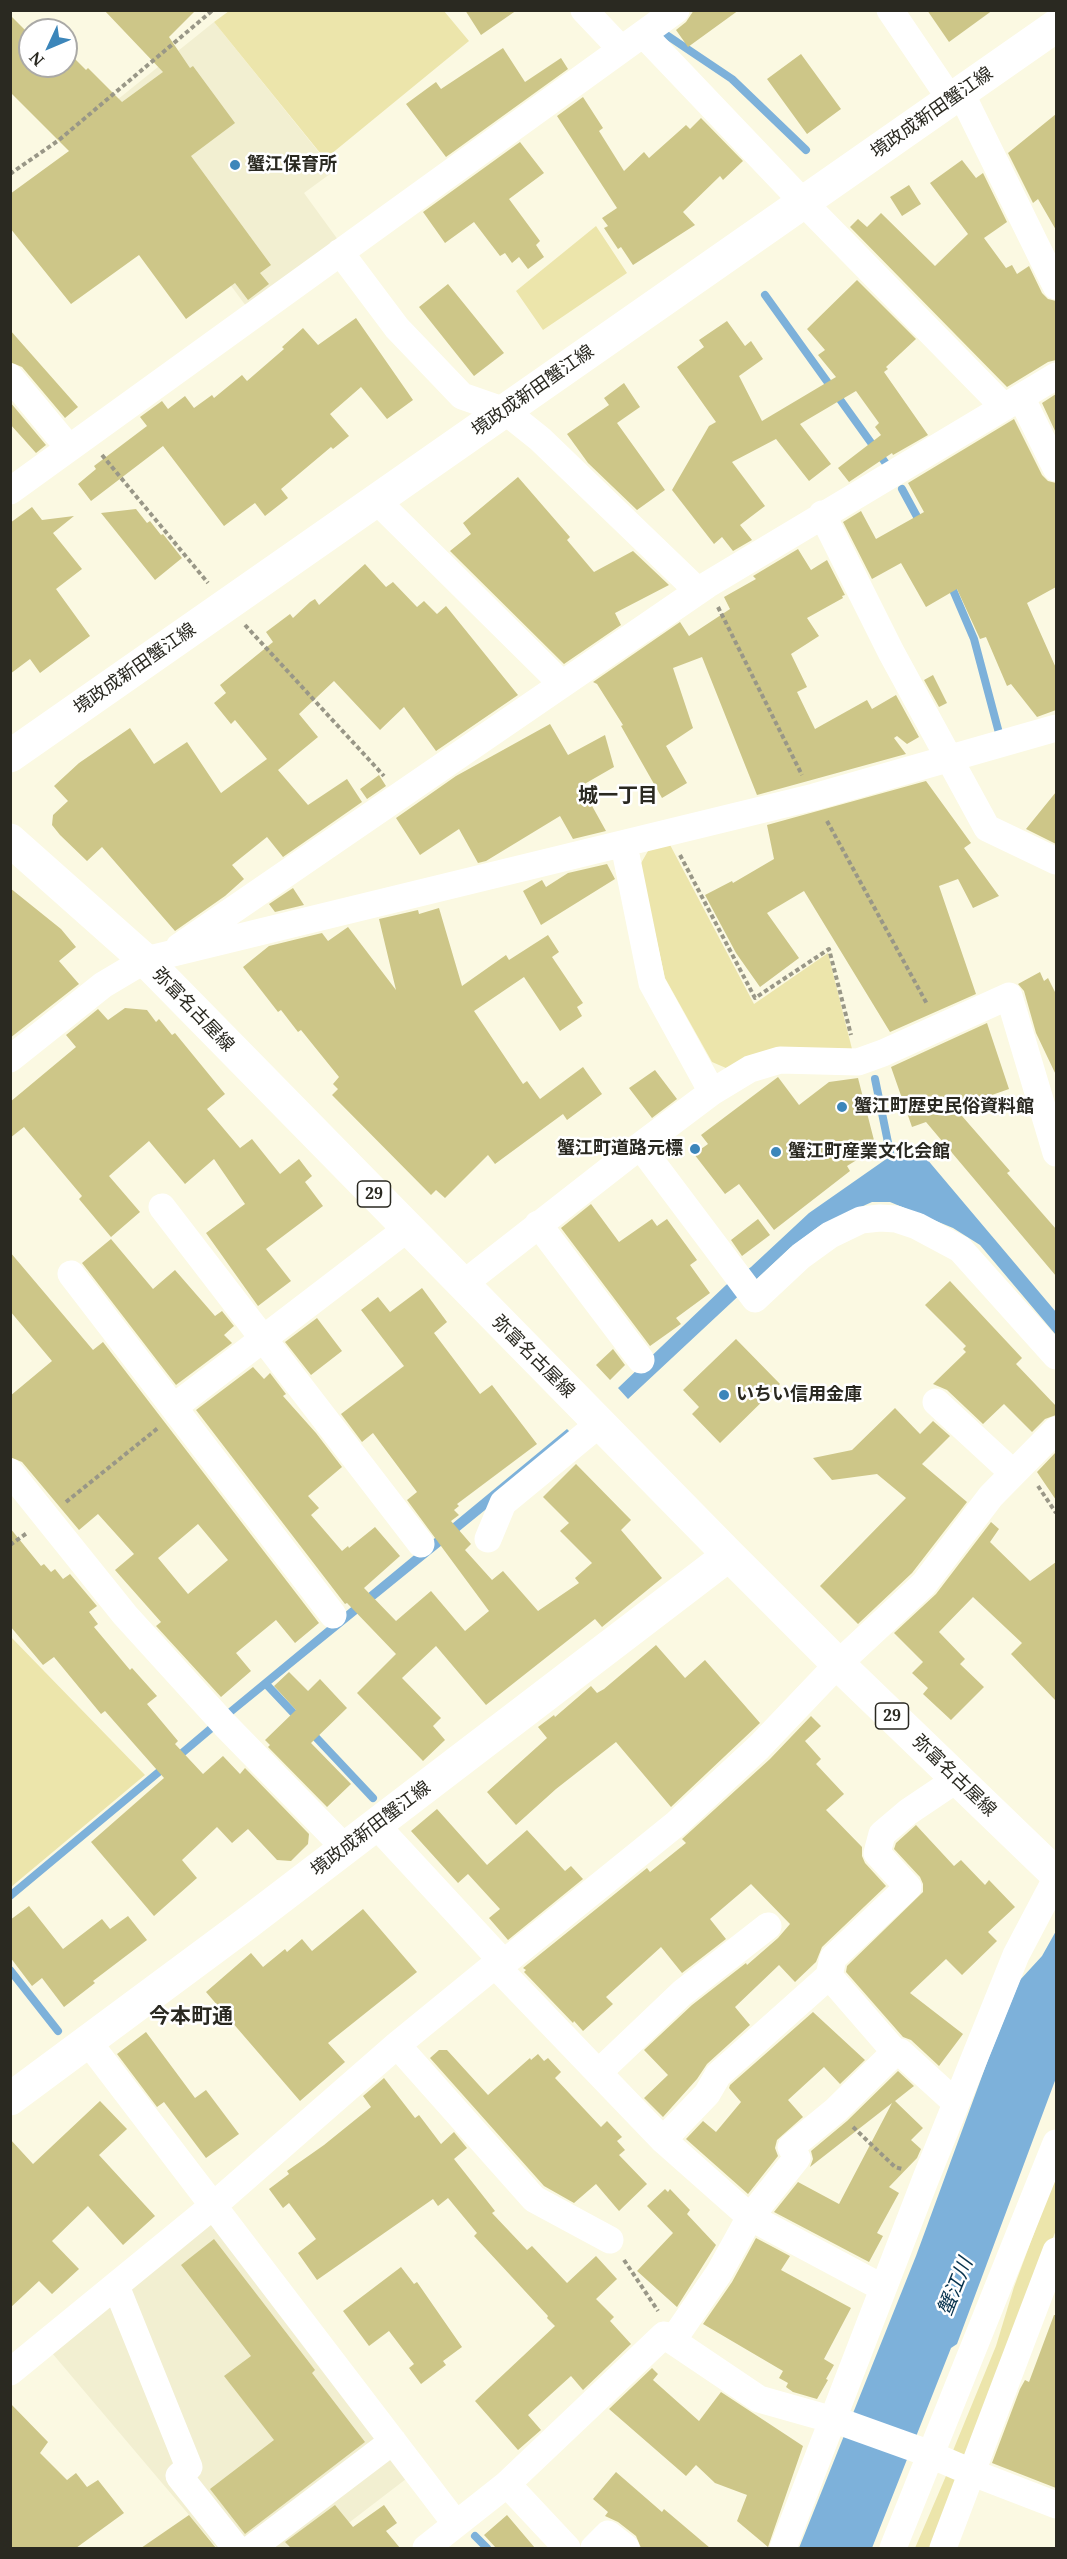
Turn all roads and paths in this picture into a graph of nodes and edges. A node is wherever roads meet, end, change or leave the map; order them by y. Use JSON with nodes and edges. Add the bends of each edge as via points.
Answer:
{"nodes":[{"id":1,"x":213,"y":10,"type":"edge"},
{"id":2,"x":584,"y":10,"type":"edge"},
{"id":3,"x":676,"y":10,"type":"edge"},
{"id":4,"x":890,"y":10,"type":"edge"},
{"id":5,"x":1056,"y":26,"type":"edge"},
{"id":6,"x":643,"y":34,"type":"junction"},
{"id":7,"x":621,"y":49,"type":"junction"},
{"id":8,"x":956,"y":96,"type":"junction"},
{"id":9,"x":10,"y":174,"type":"edge"},
{"id":10,"x":804,"y":203,"type":"junction"},
{"id":11,"x":340,"y":252,"type":"junction"},
{"id":12,"x":1056,"y":286,"type":"edge"},
{"id":13,"x":1056,"y":376,"type":"edge"},
{"id":14,"x":10,"y":377,"type":"edge"},
{"id":15,"x":1013,"y":402,"type":"junction"},
{"id":16,"x":505,"y":411,"type":"junction"},
{"id":17,"x":69,"y":448,"type":"junction"},
{"id":18,"x":1056,"y":468,"type":"edge"},
{"id":19,"x":10,"y":491,"type":"edge"},
{"id":20,"x":377,"y":501,"type":"junction"},
{"id":21,"x":822,"y":514,"type":"junction"},
{"id":22,"x":702,"y":588,"type":"junction"},
{"id":23,"x":562,"y":684,"type":"junction"},
{"id":24,"x":1055,"y":731,"type":"edge"},
{"id":25,"x":10,"y":756,"type":"edge"},
{"id":26,"x":950,"y":760,"type":"junction"},
{"id":27,"x":814,"y":797,"type":"junction"},
{"id":28,"x":669,"y":834,"type":"junction"},
{"id":29,"x":10,"y":840,"type":"edge"},
{"id":30,"x":624,"y":845,"type":"junction"},
{"id":31,"x":1056,"y":861,"type":"edge"},
{"id":32,"x":155,"y":958,"type":"junction"},
{"id":33,"x":940,"y":1028,"type":"junction"},
{"id":34,"x":10,"y":1059,"type":"edge"},
{"id":35,"x":858,"y":1062,"type":"junction"},
{"id":36,"x":712,"y":1092,"type":"junction"},
{"id":37,"x":640,"y":1146,"type":"junction"},
{"id":38,"x":1056,"y":1153,"type":"edge"},
{"id":39,"x":162,"y":1207,"type":"dead end"},
{"id":40,"x":538,"y":1224,"type":"junction"},
{"id":41,"x":408,"y":1228,"type":"junction"},
{"id":42,"x":71,"y":1274,"type":"dead end"},
{"id":43,"x":462,"y":1285,"type":"junction"},
{"id":44,"x":264,"y":1339,"type":"junction"},
{"id":45,"x":1056,"y":1356,"type":"edge"},
{"id":46,"x":640,"y":1360,"type":"dead end"},
{"id":47,"x":936,"y":1402,"type":"dead end"},
{"id":48,"x":175,"y":1410,"type":"junction"},
{"id":49,"x":599,"y":1424,"type":"junction"},
{"id":50,"x":1056,"y":1430,"type":"edge"},
{"id":51,"x":10,"y":1472,"type":"edge"},
{"id":52,"x":1013,"y":1473,"type":"junction"},
{"id":53,"x":46,"y":1517,"type":"junction"},
{"id":54,"x":488,"y":1539,"type":"dead end"},
{"id":55,"x":421,"y":1544,"type":"dead end"},
{"id":56,"x":729,"y":1555,"type":"junction"},
{"id":57,"x":333,"y":1615,"type":"dead end"},
{"id":58,"x":838,"y":1664,"type":"junction"},
{"id":59,"x":957,"y":1779,"type":"junction"},
{"id":60,"x":376,"y":1825,"type":"junction"},
{"id":61,"x":345,"y":1848,"type":"junction"},
{"id":62,"x":1055,"y":1870,"type":"edge"},
{"id":63,"x":768,"y":1926,"type":"dead end"},
{"id":64,"x":498,"y":1962,"type":"junction"},
{"id":65,"x":829,"y":1976,"type":"junction"},
{"id":66,"x":88,"y":2043,"type":"junction"},
{"id":67,"x":397,"y":2045,"type":"junction"},
{"id":68,"x":895,"y":2052,"type":"junction"},
{"id":69,"x":599,"y":2072,"type":"junction"},
{"id":70,"x":11,"y":2098,"type":"edge"},
{"id":71,"x":956,"y":2103,"type":"junction"},
{"id":72,"x":836,"y":2110,"type":"junction"},
{"id":73,"x":663,"y":2140,"type":"junction"},
{"id":74,"x":1056,"y":2143,"type":"edge"},
{"id":75,"x":926,"y":2178,"type":"junction"},
{"id":76,"x":214,"y":2205,"type":"junction"},
{"id":77,"x":750,"y":2217,"type":"junction"},
{"id":78,"x":610,"y":2240,"type":"joint"},
{"id":79,"x":1056,"y":2251,"type":"edge"},
{"id":80,"x":116,"y":2286,"type":"junction"},
{"id":81,"x":883,"y":2288,"type":"junction"},
{"id":82,"x":674,"y":2338,"type":"junction"},
{"id":83,"x":10,"y":2372,"type":"edge"},
{"id":84,"x":838,"y":2421,"type":"junction"},
{"id":85,"x":393,"y":2441,"type":"junction"},
{"id":86,"x":926,"y":2453,"type":"junction"},
{"id":87,"x":973,"y":2473,"type":"junction"},
{"id":88,"x":507,"y":2484,"type":"junction"},
{"id":89,"x":1056,"y":2505,"type":"edge"},
{"id":90,"x":456,"y":2524,"type":"junction"},
{"id":91,"x":236,"y":2548,"type":"edge"},
{"id":92,"x":252,"y":2548,"type":"edge"},
{"id":93,"x":426,"y":2548,"type":"edge"},
{"id":94,"x":567,"y":2548,"type":"edge"},
{"id":95,"x":594,"y":2548,"type":"edge"},
{"id":96,"x":626,"y":2548,"type":"edge"},
{"id":97,"x":783,"y":2548,"type":"edge"},
{"id":98,"x":893,"y":2548,"type":"edge"},
{"id":99,"x":943,"y":2548,"type":"edge"}],
"edges":[{"from":1,"to":9,"type":"path","via":[[59,140]]},
{"from":2,"to":7,"type":"street"},
{"from":3,"to":6,"type":"street"},
{"from":4,"to":8,"type":"street"},
{"from":5,"to":8,"type":"main road","name":"境政成新田蟹江線"},
{"from":6,"to":7,"type":"street"},
{"from":6,"to":10,"type":"street"},
{"from":7,"to":11,"type":"street"},
{"from":8,"to":10,"type":"main road","name":"境政成新田蟹江線"},
{"from":8,"to":12,"type":"street"},
{"from":10,"to":15,"type":"street"},
{"from":10,"to":16,"type":"main road","name":"境政成新田蟹江線"},
{"from":11,"to":16,"type":"street","via":[[397,328],[462,396]]},
{"from":11,"to":17,"type":"street"},
{"from":13,"to":15,"type":"street"},
{"from":14,"to":17,"type":"street"},
{"from":15,"to":18,"type":"street"},
{"from":15,"to":21,"type":"street"},
{"from":16,"to":20,"type":"main road","name":"境政成新田蟹江線"},
{"from":16,"to":22,"type":"street"},
{"from":17,"to":19,"type":"street"},
{"from":20,"to":23,"type":"street"},
{"from":20,"to":25,"type":"main road","name":"境政成新田蟹江線"},
{"from":21,"to":22,"type":"street"},
{"from":21,"to":26,"type":"street"},
{"from":22,"to":23,"type":"street"},
{"from":22,"to":27,"type":"path"},
{"from":23,"to":32,"type":"street"},
{"from":24,"to":26,"type":"street"},
{"from":26,"to":27,"type":"street"},
{"from":26,"to":31,"type":"street","via":[[987,828]]},
{"from":27,"to":28,"type":"street"},
{"from":27,"to":33,"type":"path"},
{"from":28,"to":30,"type":"street"},
{"from":28,"to":35,"type":"path","via":[[755,998],[829,949]]},
{"from":29,"to":32,"type":"main road","name":"弥富名古屋線","number":"29"},
{"from":30,"to":32,"type":"street"},
{"from":30,"to":36,"type":"street","via":[[652,983]]},
{"from":32,"to":34,"type":"street","via":[[103,985]]},
{"from":32,"to":41,"type":"main road","name":"弥富名古屋線","number":"29"},
{"from":33,"to":35,"type":"street"},
{"from":33,"to":38,"type":"street","via":[[1009,996]]},
{"from":35,"to":36,"type":"street","via":[[780,1060],[750,1069]]},
{"from":36,"to":37,"type":"street"},
{"from":37,"to":40,"type":"street"},
{"from":37,"to":45,"type":"street","via":[[755,1299],[830,1235],[861,1220],[896,1219],[960,1249]]},
{"from":39,"to":44,"type":"street"},
{"from":40,"to":43,"type":"street"},
{"from":40,"to":46,"type":"street"},
{"from":41,"to":43,"type":"main road","name":"弥富名古屋線","number":"29"},
{"from":41,"to":44,"type":"street"},
{"from":42,"to":48,"type":"street"},
{"from":43,"to":49,"type":"main road","name":"弥富名古屋線","number":"29"},
{"from":44,"to":48,"type":"street"},
{"from":44,"to":55,"type":"street"},
{"from":47,"to":52,"type":"street"},
{"from":48,"to":53,"type":"path"},
{"from":48,"to":57,"type":"street"},
{"from":49,"to":54,"type":"street","via":[[503,1503]]},
{"from":49,"to":56,"type":"main road","name":"弥富名古屋線","number":"29"},
{"from":50,"to":52,"type":"street"},
{"from":51,"to":53,"type":"street"},
{"from":52,"to":58,"type":"street","via":[[924,1584]]},
{"from":53,"to":61,"type":"street","via":[[125,1615]]},
{"from":56,"to":58,"type":"main road","name":"弥富名古屋線","number":"29"},
{"from":56,"to":60,"type":"main road","name":"境政成新田蟹江線"},
{"from":58,"to":59,"type":"main road","name":"弥富名古屋線","number":"29"},
{"from":58,"to":64,"type":"street","via":[[759,1747],[677,1823],[510,1958]]},
{"from":59,"to":62,"type":"main road","name":"弥富名古屋線","number":"29"},
{"from":59,"to":65,"type":"street","via":[[882,1834],[877,1853],[908,1887],[833,1958]]},
{"from":60,"to":61,"type":"main road","name":"境政成新田蟹江線"},
{"from":60,"to":64,"type":"street"},
{"from":61,"to":66,"type":"main road","name":"境政成新田蟹江線"},
{"from":62,"to":71,"type":"street"},
{"from":63,"to":69,"type":"street","via":[[682,1993]]},
{"from":64,"to":67,"type":"street"},
{"from":64,"to":69,"type":"street"},
{"from":65,"to":68,"type":"street"},
{"from":65,"to":73,"type":"street","via":[[718,2075],[707,2094]]},
{"from":66,"to":70,"type":"main road","name":"境政成新田蟹江線"},
{"from":66,"to":76,"type":"street"},
{"from":67,"to":76,"type":"street"},
{"from":67,"to":78,"type":"street","via":[[534,2199]]},
{"from":68,"to":71,"type":"street","via":[[900,2052]]},
{"from":68,"to":72,"type":"street"},
{"from":69,"to":73,"type":"street"},
{"from":71,"to":75,"type":"street"},
{"from":72,"to":75,"type":"path","via":[[896,2167]]},
{"from":72,"to":77,"type":"street","via":[[791,2147],[797,2158]]},
{"from":73,"to":77,"type":"street"},
{"from":74,"to":86,"type":"street"},
{"from":75,"to":81,"type":"street"},
{"from":76,"to":80,"type":"street"},
{"from":76,"to":85,"type":"street"},
{"from":77,"to":81,"type":"street"},
{"from":77,"to":82,"type":"street"},
{"from":78,"to":82,"type":"path"},
{"from":79,"to":87,"type":"street"},
{"from":80,"to":83,"type":"street"},
{"from":80,"to":91,"type":"street","via":[[189,2467],[178,2476]]},
{"from":81,"to":84,"type":"street"},
{"from":82,"to":84,"type":"street","via":[[759,2399]]},
{"from":82,"to":88,"type":"street","via":[[664,2335]]},
{"from":84,"to":86,"type":"street"},
{"from":84,"to":97,"type":"street"},
{"from":85,"to":90,"type":"street"},
{"from":85,"to":92,"type":"street"},
{"from":86,"to":87,"type":"street"},
{"from":86,"to":98,"type":"street"},
{"from":87,"to":89,"type":"street"},
{"from":87,"to":99,"type":"street"},
{"from":88,"to":90,"type":"street"},
{"from":88,"to":94,"type":"street"},
{"from":90,"to":93,"type":"street"},
{"from":95,"to":96,"type":"street","via":[[608,2534]]}]}
